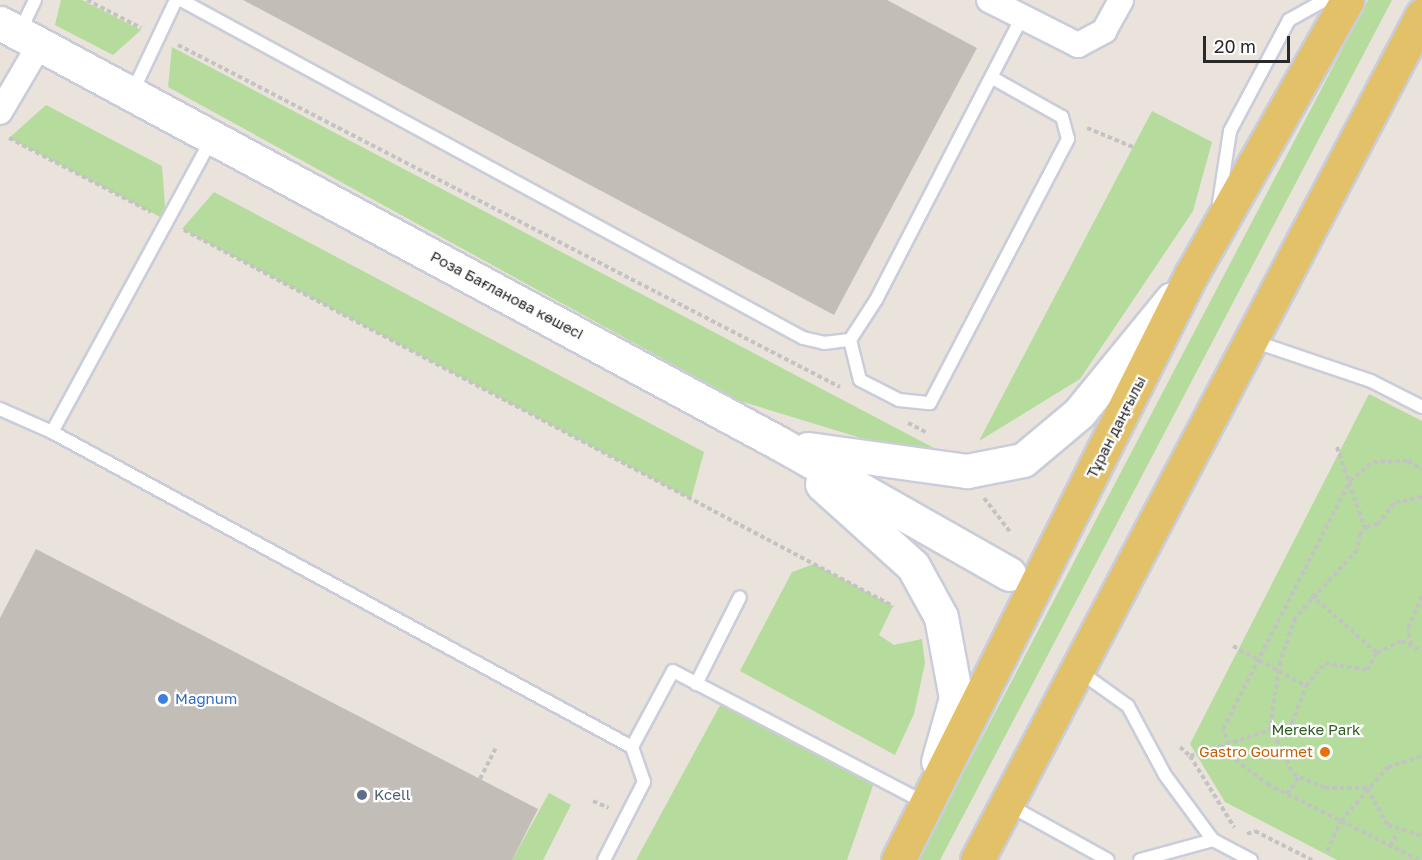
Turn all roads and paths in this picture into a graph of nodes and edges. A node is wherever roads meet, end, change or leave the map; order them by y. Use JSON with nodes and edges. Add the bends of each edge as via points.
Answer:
{"nodes":[{"id":1,"x":35,"y":0,"type":"edge"},
{"id":2,"x":87,"y":0,"type":"edge"},
{"id":3,"x":178,"y":0,"type":"edge"},
{"id":4,"x":988,"y":0,"type":"edge"},
{"id":5,"x":1122,"y":0,"type":"edge"},
{"id":6,"x":1325,"y":0,"type":"edge"},
{"id":7,"x":1347,"y":0,"type":"edge"},
{"id":8,"x":1422,"y":15,"type":"edge"},
{"id":9,"x":1022,"y":17,"type":"junction"},
{"id":10,"x":19,"y":33,"type":"edge"},
{"id":11,"x":157,"y":36,"type":"junction"},
{"id":12,"x":991,"y":77,"type":"junction"},
{"id":13,"x":132,"y":93,"type":"junction"},
{"id":14,"x":0,"y":112,"type":"edge"},
{"id":15,"x":1062,"y":117,"type":"junction"},
{"id":16,"x":0,"y":133,"type":"edge"},
{"id":17,"x":213,"y":136,"type":"junction"},
{"id":18,"x":1133,"y":147,"type":"dead end"},
{"id":19,"x":166,"y":220,"type":"junction"},
{"id":20,"x":1214,"y":236,"type":"junction"},
{"id":21,"x":1191,"y":275,"type":"junction"},
{"id":22,"x":850,"y":340,"type":"junction"},
{"id":23,"x":1251,"y":340,"type":"junction"},
{"id":24,"x":851,"y":393,"type":"dead end"},
{"id":25,"x":1422,"y":407,"type":"edge"},
{"id":26,"x":0,"y":409,"type":"edge"},
{"id":27,"x":903,"y":420,"type":"dead end"},
{"id":28,"x":52,"y":432,"type":"junction"},
{"id":29,"x":934,"y":436,"type":"dead end"},
{"id":30,"x":777,"y":442,"type":"junction"},
{"id":31,"x":1336,"y":447,"type":"dead end"},
{"id":32,"x":1422,"y":469,"type":"edge"},
{"id":33,"x":1350,"y":481,"type":"junction"},
{"id":34,"x":976,"y":487,"type":"dead end"},
{"id":35,"x":1422,"y":497,"type":"edge"},
{"id":36,"x":1365,"y":529,"type":"junction"},
{"id":37,"x":1011,"y":533,"type":"dead end"},
{"id":38,"x":1010,"y":574,"type":"dead end"},
{"id":39,"x":1311,"y":595,"type":"junction"},
{"id":40,"x":1422,"y":596,"type":"edge"},
{"id":41,"x":740,"y":597,"type":"dead end"},
{"id":42,"x":893,"y":606,"type":"dead end"},
{"id":43,"x":1411,"y":645,"type":"junction"},
{"id":44,"x":1233,"y":646,"type":"dead end"},
{"id":45,"x":1422,"y":651,"type":"edge"},
{"id":46,"x":1377,"y":653,"type":"junction"},
{"id":47,"x":1255,"y":661,"type":"junction"},
{"id":48,"x":1076,"y":668,"type":"junction"},
{"id":49,"x":1278,"y":673,"type":"junction"},
{"id":50,"x":696,"y":684,"type":"junction"},
{"id":51,"x":1306,"y":686,"type":"junction"},
{"id":52,"x":1272,"y":731,"type":"junction"},
{"id":53,"x":1228,"y":746,"type":"junction"},
{"id":54,"x":632,"y":747,"type":"junction"},
{"id":55,"x":1180,"y":747,"type":"dead end"},
{"id":56,"x":495,"y":749,"type":"dead end"},
{"id":57,"x":1190,"y":756,"type":"junction"},
{"id":58,"x":1422,"y":756,"type":"edge"},
{"id":59,"x":1299,"y":777,"type":"junction"},
{"id":60,"x":480,"y":779,"type":"dead end"},
{"id":61,"x":1367,"y":788,"type":"junction"},
{"id":62,"x":1287,"y":794,"type":"junction"},
{"id":63,"x":927,"y":804,"type":"junction"},
{"id":64,"x":1007,"y":804,"type":"junction"},
{"id":65,"x":1341,"y":822,"type":"junction"},
{"id":66,"x":1398,"y":832,"type":"junction"},
{"id":67,"x":1422,"y":836,"type":"edge"},
{"id":68,"x":1213,"y":840,"type":"junction"},
{"id":69,"x":1390,"y":846,"type":"junction"},
{"id":70,"x":1327,"y":851,"type":"dead end"},
{"id":71,"x":1100,"y":858,"type":"edge"},
{"id":72,"x":604,"y":860,"type":"edge"},
{"id":73,"x":898,"y":860,"type":"edge"},
{"id":74,"x":977,"y":860,"type":"edge"},
{"id":75,"x":1140,"y":860,"type":"edge"},
{"id":76,"x":1251,"y":860,"type":"edge"},
{"id":77,"x":1312,"y":860,"type":"edge"},
{"id":78,"x":1419,"y":860,"type":"edge"}],
"edges":[{"from":1,"to":10,"type":"lane"},
{"from":2,"to":11,"type":"path"},
{"from":3,"to":11,"type":"lane"},
{"from":3,"to":22,"type":"lane","via":[[803,338],[824,343]]},
{"from":4,"to":9,"type":"street"},
{"from":5,"to":9,"type":"street","via":[[1104,31],[1078,45]]},
{"from":6,"to":20,"type":"lane","via":[[1289,20],[1230,131]]},
{"from":7,"to":20,"type":"main road","name":"Тұран даңғылы"},
{"from":8,"to":23,"type":"main road"},
{"from":9,"to":12,"type":"lane"},
{"from":10,"to":13,"type":"street","name":"Роза Бағланова көшесі"},
{"from":10,"to":14,"type":"street"},
{"from":11,"to":13,"type":"lane"},
{"from":11,"to":24,"type":"path"},
{"from":12,"to":15,"type":"lane"},
{"from":12,"to":22,"type":"lane","via":[[876,300]]},
{"from":13,"to":17,"type":"street","name":"Роза Бағланова көшесі"},
{"from":15,"to":18,"type":"path"},
{"from":15,"to":22,"type":"lane","via":[[1068,139],[930,403],[899,400],[860,380]]},
{"from":16,"to":19,"type":"path"},
{"from":17,"to":19,"type":"lane"},
{"from":17,"to":30,"type":"street","name":"Роза Бағланова көшесі"},
{"from":19,"to":28,"type":"lane"},
{"from":19,"to":42,"type":"path"},
{"from":20,"to":21,"type":"main road","name":"Тұран даңғылы"},
{"from":21,"to":30,"type":"street","via":[[1079,412],[1023,460],[967,471],[845,457]]},
{"from":21,"to":63,"type":"main road","name":"Тұран даңғылы"},
{"from":23,"to":25,"type":"lane","via":[[1371,381]]},
{"from":23,"to":48,"type":"main road"},
{"from":26,"to":28,"type":"lane"},
{"from":27,"to":29,"type":"path"},
{"from":28,"to":54,"type":"lane"},
{"from":30,"to":38,"type":"street","name":"Роза Бағланова көшесі"},
{"from":30,"to":63,"type":"street","via":[[913,566],[941,617],[956,698]]},
{"from":31,"to":33,"type":"path"},
{"from":32,"to":33,"type":"path","via":[[1408,461],[1373,462]]},
{"from":33,"to":36,"type":"path"},
{"from":33,"to":47,"type":"path"},
{"from":34,"to":37,"type":"path"},
{"from":35,"to":36,"type":"path","via":[[1394,503],[1378,524]]},
{"from":36,"to":39,"type":"path","via":[[1357,550]]},
{"from":39,"to":46,"type":"path"},
{"from":39,"to":49,"type":"path","via":[[1295,618]]},
{"from":40,"to":43,"type":"path","via":[[1408,628]]},
{"from":41,"to":50,"type":"lane"},
{"from":43,"to":45,"type":"path"},
{"from":43,"to":46,"type":"path","via":[[1401,641]]},
{"from":44,"to":47,"type":"path"},
{"from":46,"to":51,"type":"path","via":[[1367,670],[1325,663]]},
{"from":47,"to":49,"type":"path"},
{"from":47,"to":53,"type":"path","via":[[1223,729]]},
{"from":48,"to":64,"type":"main road"},
{"from":48,"to":68,"type":"lane","via":[[1128,706],[1165,775]]},
{"from":49,"to":51,"type":"path"},
{"from":49,"to":52,"type":"path"},
{"from":50,"to":54,"type":"lane","via":[[673,671]]},
{"from":50,"to":63,"type":"lane"},
{"from":51,"to":52,"type":"path","via":[[1292,723]]},
{"from":52,"to":53,"type":"path"},
{"from":52,"to":59,"type":"path","via":[[1282,759]]},
{"from":53,"to":57,"type":"path"},
{"from":53,"to":62,"type":"path","via":[[1245,769]]},
{"from":54,"to":72,"type":"lane","via":[[644,782]]},
{"from":55,"to":57,"type":"path"},
{"from":56,"to":60,"type":"path"},
{"from":57,"to":77,"type":"path","via":[[1239,837],[1255,831]]},
{"from":58,"to":61,"type":"path","via":[[1388,767]]},
{"from":59,"to":61,"type":"path","via":[[1324,788]]},
{"from":59,"to":62,"type":"path"},
{"from":61,"to":65,"type":"path"},
{"from":61,"to":66,"type":"path","via":[[1388,825]]},
{"from":62,"to":65,"type":"path"},
{"from":63,"to":73,"type":"main road","name":"Тұран даңғылы"},
{"from":64,"to":71,"type":"lane"},
{"from":64,"to":74,"type":"main road"},
{"from":65,"to":69,"type":"path"},
{"from":65,"to":70,"type":"path"},
{"from":66,"to":67,"type":"path"},
{"from":66,"to":69,"type":"path"},
{"from":68,"to":75,"type":"lane"},
{"from":68,"to":76,"type":"lane"},
{"from":69,"to":78,"type":"path"}]}
